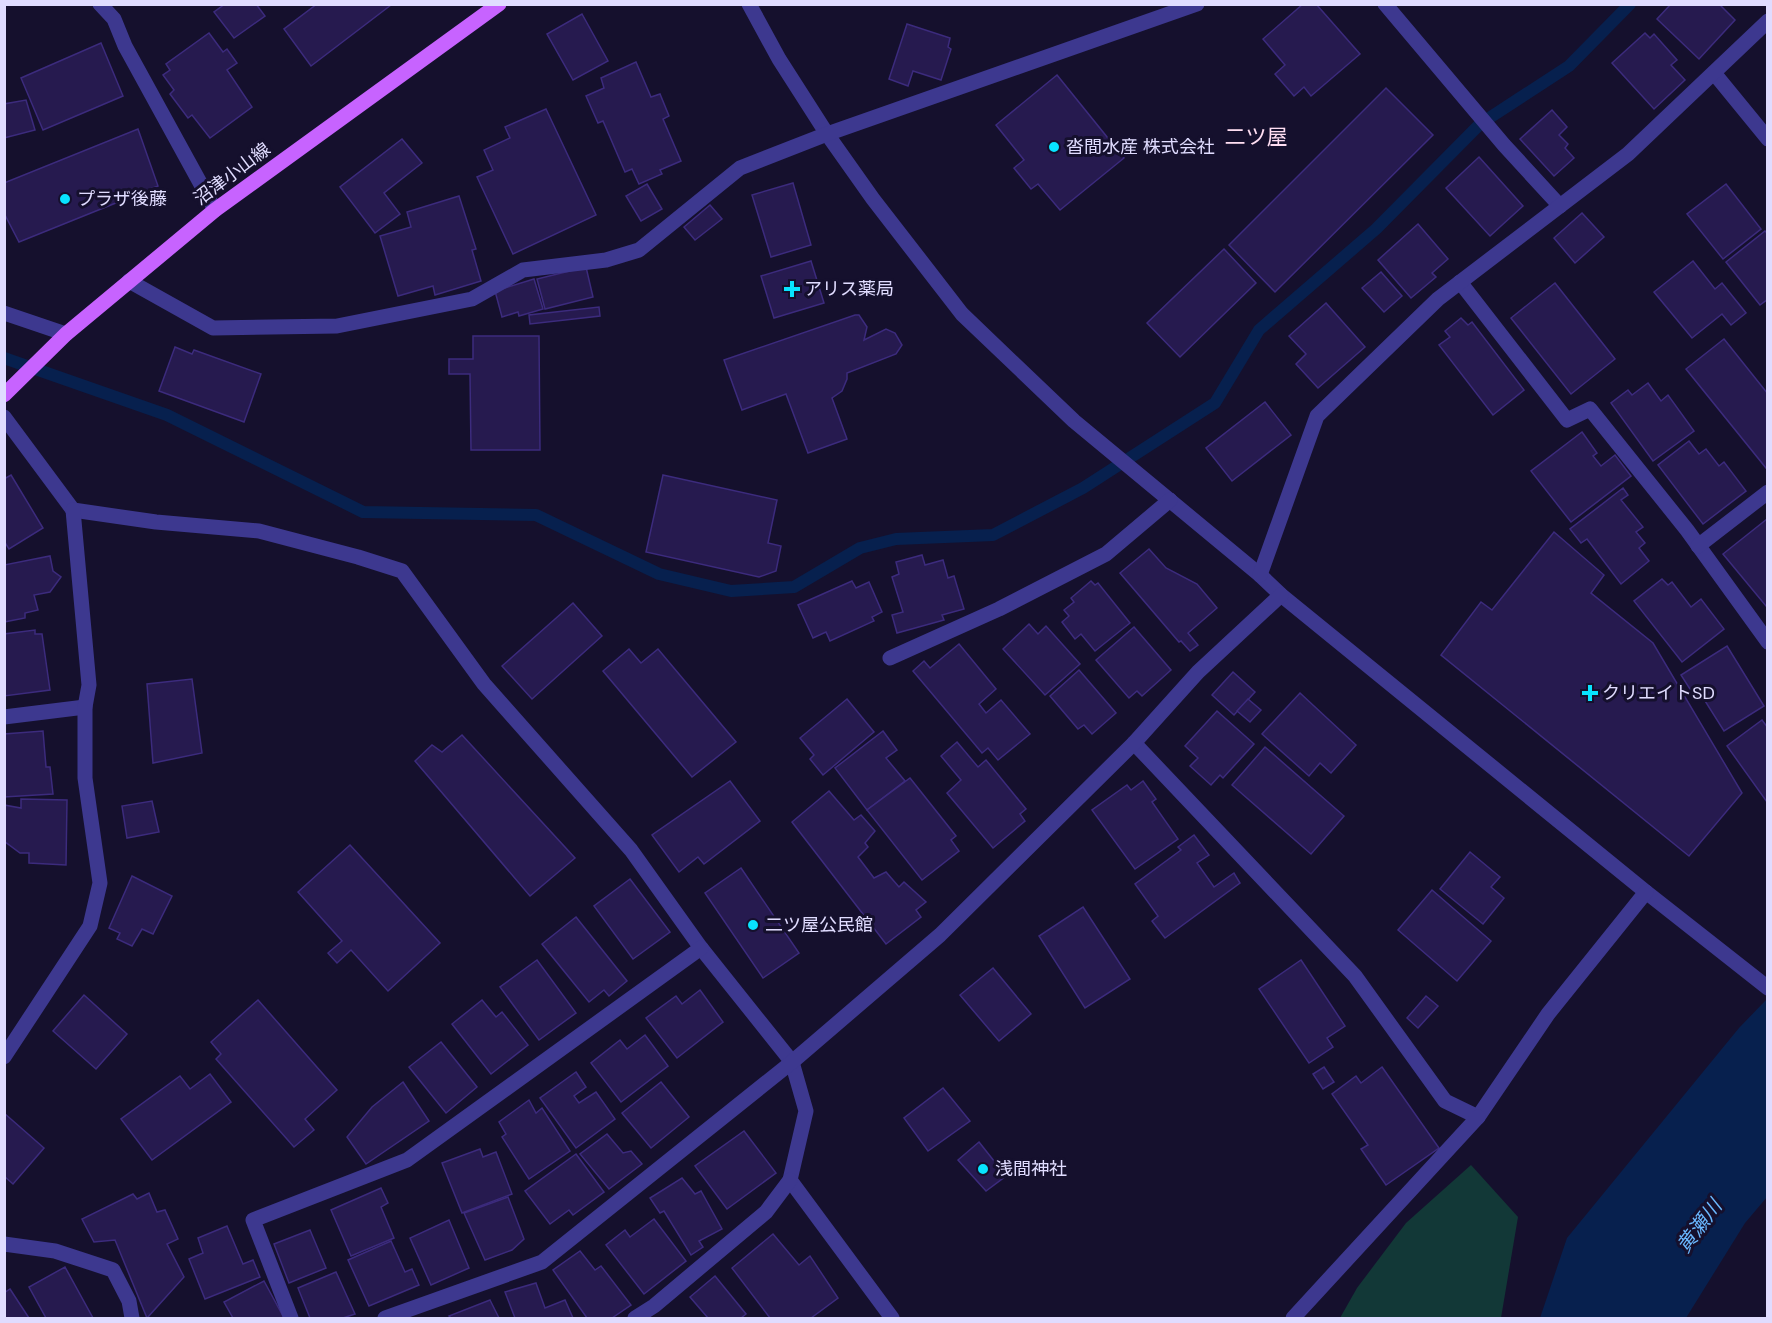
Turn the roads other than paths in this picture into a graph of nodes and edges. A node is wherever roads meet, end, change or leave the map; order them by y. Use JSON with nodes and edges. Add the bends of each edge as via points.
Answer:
{"nodes":[{"id":1,"x":100,"y":4,"type":"edge"},
{"id":2,"x":499,"y":4,"type":"edge"},
{"id":3,"x":749,"y":4,"type":"edge"},
{"id":4,"x":1197,"y":4,"type":"edge"},
{"id":5,"x":1385,"y":4,"type":"edge"},
{"id":6,"x":1767,"y":21,"type":"edge"},
{"id":7,"x":1714,"y":73,"type":"junction"},
{"id":8,"x":826,"y":134,"type":"junction"},
{"id":9,"x":1767,"y":139,"type":"edge"},
{"id":10,"x":1560,"y":206,"type":"junction"},
{"id":11,"x":215,"y":210,"type":"junction"},
{"id":12,"x":129,"y":281,"type":"junction"},
{"id":13,"x":1460,"y":282,"type":"junction"},
{"id":14,"x":4,"y":313,"type":"edge"},
{"id":15,"x":62,"y":338,"type":"junction"},
{"id":16,"x":4,"y":395,"type":"edge"},
{"id":17,"x":4,"y":417,"type":"edge"},
{"id":18,"x":1767,"y":492,"type":"edge"},
{"id":19,"x":1170,"y":500,"type":"junction"},
{"id":20,"x":73,"y":510,"type":"junction"},
{"id":21,"x":1698,"y":546,"type":"junction"},
{"id":22,"x":1260,"y":574,"type":"junction"},
{"id":23,"x":1281,"y":595,"type":"junction"},
{"id":24,"x":1767,"y":642,"type":"edge"},
{"id":25,"x":890,"y":658,"type":"dead end"},
{"id":26,"x":85,"y":707,"type":"junction"},
{"id":27,"x":4,"y":717,"type":"edge"},
{"id":28,"x":1134,"y":743,"type":"junction"},
{"id":29,"x":1646,"y":892,"type":"junction"},
{"id":30,"x":701,"y":948,"type":"junction"},
{"id":31,"x":1767,"y":988,"type":"edge"},
{"id":32,"x":4,"y":1057,"type":"edge"},
{"id":33,"x":792,"y":1062,"type":"junction"},
{"id":34,"x":1478,"y":1117,"type":"junction"},
{"id":35,"x":790,"y":1180,"type":"junction"},
{"id":36,"x":4,"y":1244,"type":"edge"},
{"id":37,"x":132,"y":1318,"type":"edge"},
{"id":38,"x":291,"y":1318,"type":"edge"},
{"id":39,"x":385,"y":1318,"type":"edge"},
{"id":40,"x":635,"y":1318,"type":"edge"},
{"id":41,"x":892,"y":1318,"type":"edge"},
{"id":42,"x":1293,"y":1318,"type":"edge"}],
"edges":[{"from":1,"to":11,"type":"street","via":[[114,19]]},
{"from":2,"to":11,"type":"main road","name":"沼津小山線"},
{"from":3,"to":8,"type":"street"},
{"from":4,"to":8,"type":"street"},
{"from":5,"to":10,"type":"street"},
{"from":6,"to":7,"type":"street"},
{"from":7,"to":9,"type":"street"},
{"from":7,"to":10,"type":"street","via":[[1628,154]]},
{"from":8,"to":12,"type":"street","via":[[740,168],[639,250],[606,260],[523,270],[472,299],[337,326],[213,328]]},
{"from":8,"to":19,"type":"street","via":[[963,314],[1074,421]]},
{"from":10,"to":13,"type":"street"},
{"from":11,"to":12,"type":"main road","name":"沼津小山線"},
{"from":12,"to":15,"type":"main road","name":"沼津小山線"},
{"from":13,"to":21,"type":"street","via":[[1567,420],[1590,409]]},
{"from":13,"to":22,"type":"street","via":[[1317,416]]},
{"from":14,"to":15,"type":"street"},
{"from":15,"to":16,"type":"main road","name":"沼津小山線"},
{"from":17,"to":20,"type":"street"},
{"from":18,"to":21,"type":"street"},
{"from":19,"to":22,"type":"street"},
{"from":19,"to":25,"type":"street","via":[[1106,554],[999,609]]},
{"from":20,"to":26,"type":"street","via":[[89,685]]},
{"from":20,"to":30,"type":"street","via":[[259,531],[402,572],[484,684],[631,850]]},
{"from":21,"to":24,"type":"street"},
{"from":22,"to":23,"type":"street"},
{"from":23,"to":28,"type":"street","via":[[1198,672]]},
{"from":23,"to":29,"type":"street"},
{"from":26,"to":27,"type":"street"},
{"from":26,"to":32,"type":"street","via":[[85,778],[100,883],[98,894],[90,926]]},
{"from":28,"to":33,"type":"street","via":[[940,935]]},
{"from":28,"to":34,"type":"street","via":[[1354,976],[1445,1101]]},
{"from":29,"to":31,"type":"street"},
{"from":29,"to":34,"type":"street","via":[[1548,1014]]},
{"from":30,"to":33,"type":"street"},
{"from":30,"to":38,"type":"street","via":[[407,1160],[253,1220]]},
{"from":33,"to":35,"type":"street","via":[[806,1112]]},
{"from":33,"to":39,"type":"street","via":[[542,1262]]},
{"from":34,"to":42,"type":"street"},
{"from":35,"to":40,"type":"street","via":[[766,1212]]},
{"from":35,"to":41,"type":"street"},
{"from":36,"to":37,"type":"street","via":[[55,1251],[113,1270],[129,1300]]}]}
